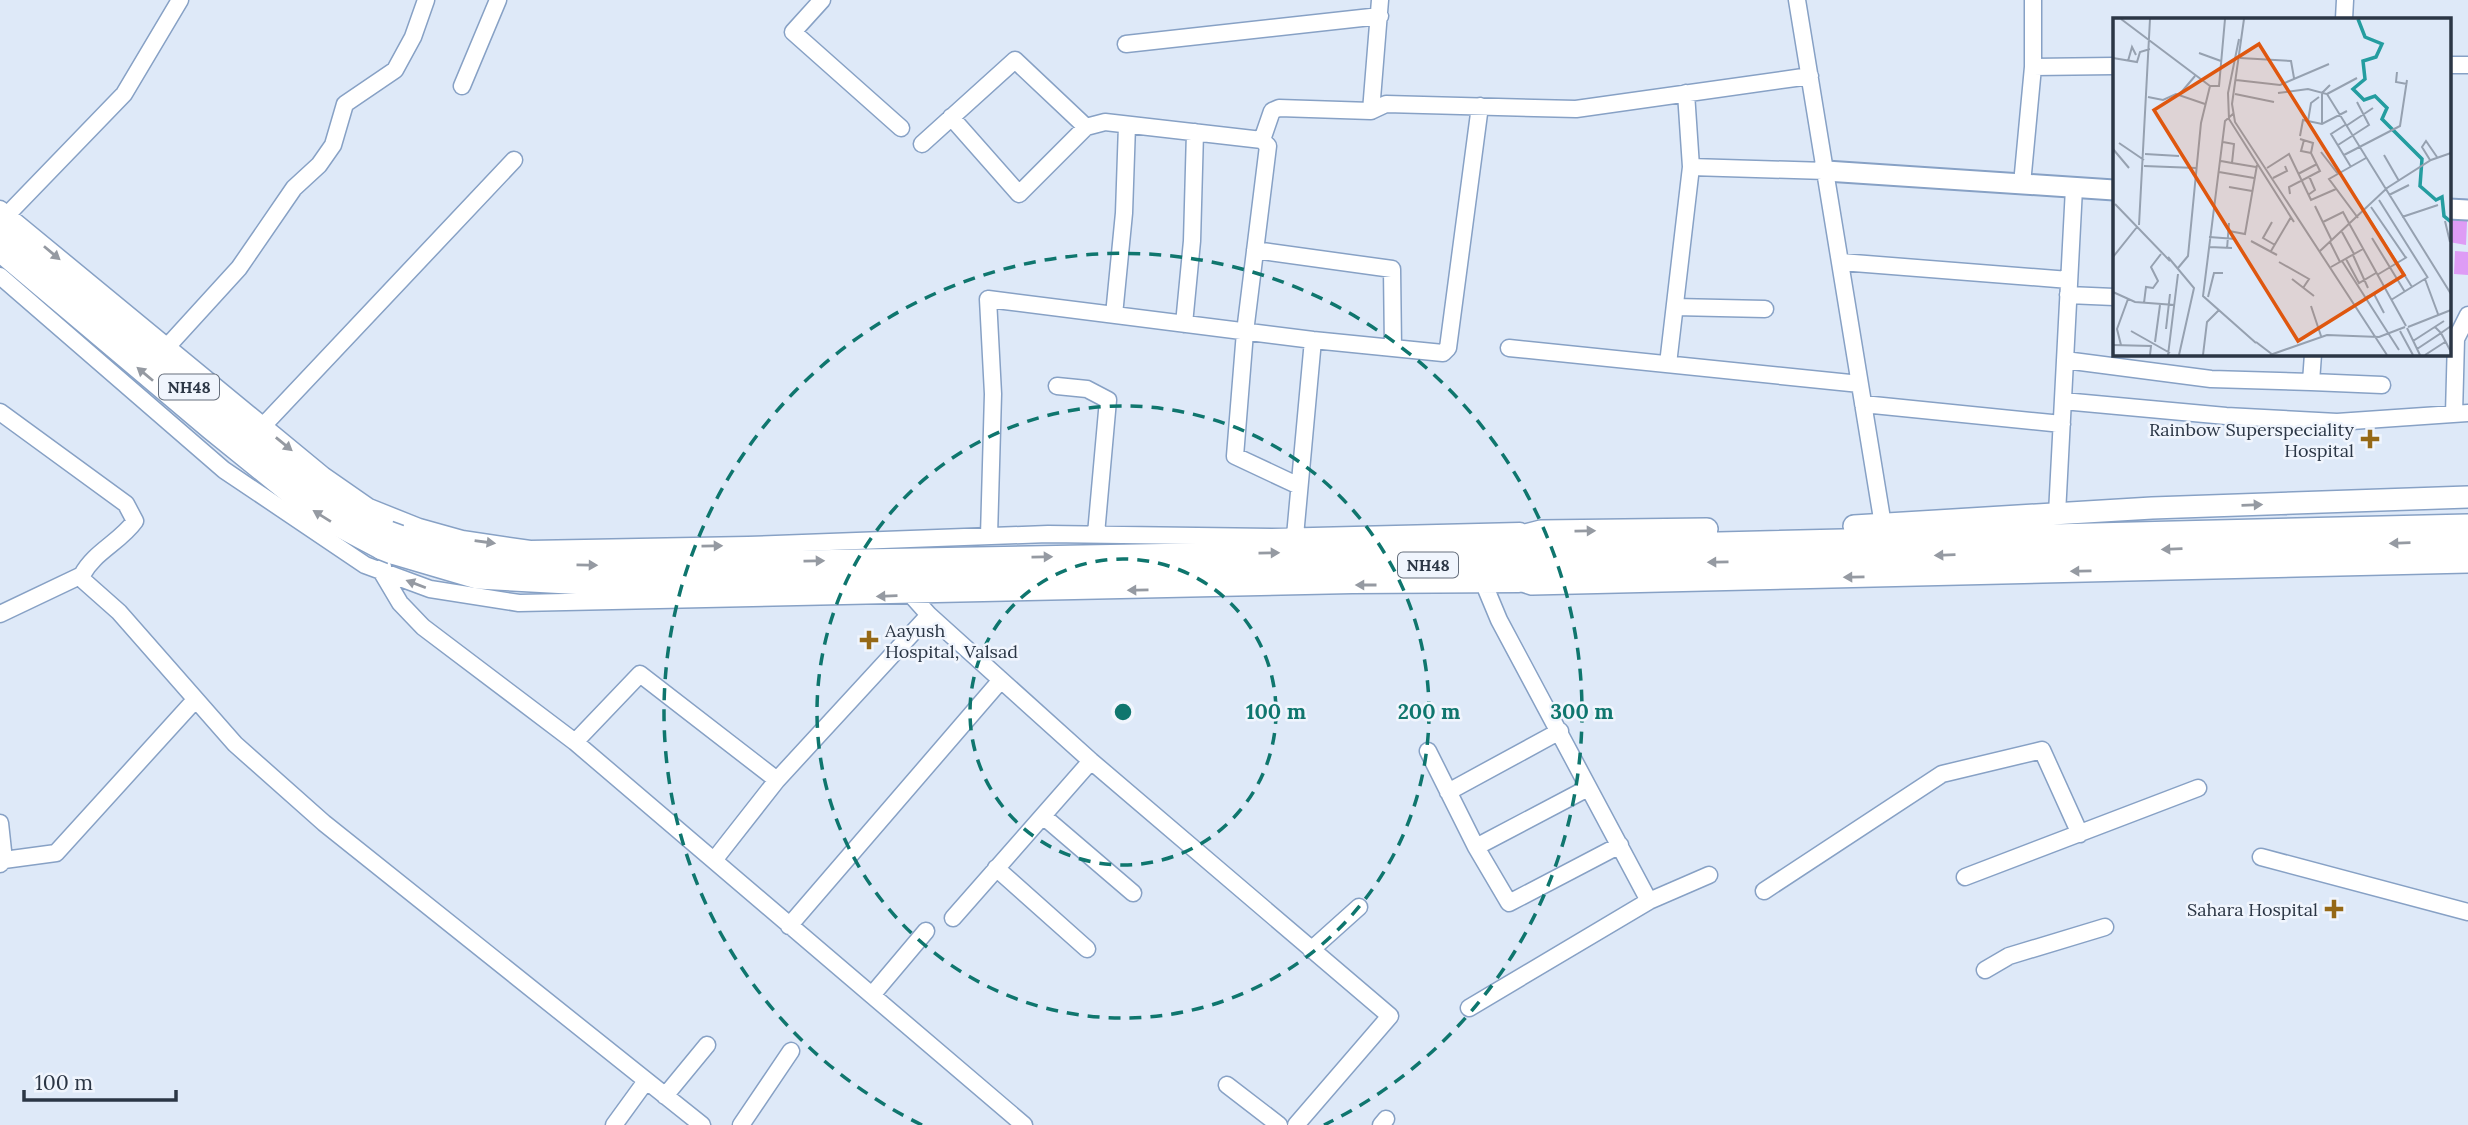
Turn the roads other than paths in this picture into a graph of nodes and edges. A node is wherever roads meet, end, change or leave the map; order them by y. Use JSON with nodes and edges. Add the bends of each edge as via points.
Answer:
{"nodes":[{"id":1,"x":180,"y":0,"type":"edge"},
{"id":2,"x":426,"y":0,"type":"edge"},
{"id":3,"x":498,"y":0,"type":"edge"},
{"id":4,"x":822,"y":0,"type":"edge"},
{"id":5,"x":1797,"y":0,"type":"edge"},
{"id":6,"x":2033,"y":0,"type":"edge"},
{"id":7,"x":2345,"y":0,"type":"edge"},
{"id":8,"x":1380,"y":8,"type":"edge"},
{"id":9,"x":2344,"y":18,"type":"edge"},
{"id":10,"x":1126,"y":44,"type":"dead end"},
{"id":11,"x":2450,"y":65,"type":"edge"},
{"id":12,"x":2468,"y":65,"type":"edge"},
{"id":13,"x":2033,"y":66,"type":"junction"},
{"id":14,"x":2113,"y":66,"type":"edge"},
{"id":15,"x":1810,"y":76,"type":"junction"},
{"id":16,"x":462,"y":86,"type":"dead end"},
{"id":17,"x":1686,"y":93,"type":"junction"},
{"id":18,"x":1480,"y":106,"type":"junction"},
{"id":19,"x":1371,"y":111,"type":"junction"},
{"id":20,"x":951,"y":117,"type":"junction"},
{"id":21,"x":1127,"y":125,"type":"junction"},
{"id":22,"x":1086,"y":127,"type":"junction"},
{"id":23,"x":901,"y":128,"type":"dead end"},
{"id":24,"x":1195,"y":132,"type":"junction"},
{"id":25,"x":1262,"y":140,"type":"junction"},
{"id":26,"x":922,"y":144,"type":"dead end"},
{"id":27,"x":514,"y":160,"type":"dead end"},
{"id":28,"x":1691,"y":167,"type":"junction"},
{"id":29,"x":1826,"y":171,"type":"junction"},
{"id":30,"x":2022,"y":184,"type":"junction"},
{"id":31,"x":2074,"y":188,"type":"junction"},
{"id":32,"x":2113,"y":190,"type":"edge"},
{"id":33,"x":2450,"y":209,"type":"edge"},
{"id":34,"x":2468,"y":210,"type":"edge"},
{"id":35,"x":2,"y":217,"type":"edge"},
{"id":36,"x":1255,"y":250,"type":"junction"},
{"id":37,"x":0,"y":251,"type":"edge"},
{"id":38,"x":1841,"y":262,"type":"junction"},
{"id":39,"x":0,"y":276,"type":"edge"},
{"id":40,"x":2069,"y":287,"type":"junction"},
{"id":41,"x":2113,"y":298,"type":"edge"},
{"id":42,"x":1675,"y":307,"type":"junction"},
{"id":43,"x":1765,"y":309,"type":"dead end"},
{"id":44,"x":1114,"y":315,"type":"junction"},
{"id":45,"x":2468,"y":315,"type":"edge"},
{"id":46,"x":1184,"y":324,"type":"junction"},
{"id":47,"x":1245,"y":332,"type":"junction"},
{"id":48,"x":1312,"y":340,"type":"junction"},
{"id":49,"x":166,"y":348,"type":"junction"},
{"id":50,"x":1393,"y":348,"type":"junction"},
{"id":51,"x":1509,"y":348,"type":"dead end"},
{"id":52,"x":2313,"y":355,"type":"edge"},
{"id":53,"x":2065,"y":360,"type":"junction"},
{"id":54,"x":1668,"y":364,"type":"junction"},
{"id":55,"x":2311,"y":383,"type":"junction"},
{"id":56,"x":1860,"y":384,"type":"junction"},
{"id":57,"x":2382,"y":385,"type":"dead end"},
{"id":58,"x":1056,"y":386,"type":"dead end"},
{"id":59,"x":2063,"y":401,"type":"junction"},
{"id":60,"x":1863,"y":404,"type":"junction"},
{"id":61,"x":0,"y":412,"type":"edge"},
{"id":62,"x":2461,"y":413,"type":"edge"},
{"id":63,"x":2062,"y":424,"type":"junction"},
{"id":64,"x":262,"y":427,"type":"junction"},
{"id":65,"x":1300,"y":486,"type":"junction"},
{"id":66,"x":2468,"y":497,"type":"edge"},
{"id":67,"x":2158,"y":508,"type":"junction"},
{"id":68,"x":2057,"y":514,"type":"junction"},
{"id":69,"x":1883,"y":525,"type":"junction"},
{"id":70,"x":2468,"y":525,"type":"edge"},
{"id":71,"x":1541,"y":531,"type":"junction"},
{"id":72,"x":2155,"y":533,"type":"junction"},
{"id":73,"x":1096,"y":534,"type":"junction"},
{"id":74,"x":989,"y":536,"type":"junction"},
{"id":75,"x":1295,"y":536,"type":"junction"},
{"id":76,"x":2468,"y":541,"type":"edge"},
{"id":77,"x":391,"y":543,"type":"junction"},
{"id":78,"x":1119,"y":545,"type":"junction"},
{"id":79,"x":1471,"y":557,"type":"junction"},
{"id":80,"x":2468,"y":562,"type":"edge"},
{"id":81,"x":82,"y":575,"type":"junction"},
{"id":82,"x":1484,"y":584,"type":"junction"},
{"id":83,"x":1532,"y":584,"type":"junction"},
{"id":84,"x":912,"y":596,"type":"junction"},
{"id":85,"x":0,"y":614,"type":"edge"},
{"id":86,"x":929,"y":615,"type":"junction"},
{"id":87,"x":1001,"y":680,"type":"junction"},
{"id":88,"x":195,"y":700,"type":"junction"},
{"id":89,"x":1560,"y":731,"type":"junction"},
{"id":90,"x":575,"y":742,"type":"junction"},
{"id":91,"x":1427,"y":751,"type":"dead end"},
{"id":92,"x":1091,"y":761,"type":"junction"},
{"id":93,"x":777,"y":780,"type":"junction"},
{"id":94,"x":1588,"y":788,"type":"junction"},
{"id":95,"x":2198,"y":788,"type":"dead end"},
{"id":96,"x":1448,"y":792,"type":"junction"},
{"id":97,"x":1044,"y":816,"type":"junction"},
{"id":98,"x":0,"y":823,"type":"edge"},
{"id":99,"x":2080,"y":834,"type":"junction"},
{"id":100,"x":1619,"y":845,"type":"junction"},
{"id":101,"x":1476,"y":847,"type":"junction"},
{"id":102,"x":2260,"y":857,"type":"dead end"},
{"id":103,"x":715,"y":859,"type":"junction"},
{"id":104,"x":2,"y":862,"type":"edge"},
{"id":105,"x":996,"y":869,"type":"junction"},
{"id":106,"x":1709,"y":875,"type":"dead end"},
{"id":107,"x":1965,"y":877,"type":"dead end"},
{"id":108,"x":1764,"y":891,"type":"dead end"},
{"id":109,"x":1133,"y":894,"type":"dead end"},
{"id":110,"x":1649,"y":901,"type":"junction"},
{"id":111,"x":1359,"y":907,"type":"dead end"},
{"id":112,"x":2468,"y":912,"type":"edge"},
{"id":113,"x":953,"y":918,"type":"dead end"},
{"id":114,"x":789,"y":926,"type":"junction"},
{"id":115,"x":2105,"y":927,"type":"dead end"},
{"id":116,"x":926,"y":931,"type":"dead end"},
{"id":117,"x":1087,"y":948,"type":"dead end"},
{"id":118,"x":1311,"y":950,"type":"junction"},
{"id":119,"x":1985,"y":970,"type":"dead end"},
{"id":120,"x":872,"y":995,"type":"junction"},
{"id":121,"x":1469,"y":1008,"type":"dead end"},
{"id":122,"x":707,"y":1045,"type":"dead end"},
{"id":123,"x":791,"y":1051,"type":"dead end"},
{"id":124,"x":646,"y":1081,"type":"junction"},
{"id":125,"x":1227,"y":1085,"type":"dead end"},
{"id":126,"x":665,"y":1096,"type":"junction"},
{"id":127,"x":614,"y":1125,"type":"edge"},
{"id":128,"x":702,"y":1125,"type":"edge"},
{"id":129,"x":741,"y":1125,"type":"edge"},
{"id":130,"x":1024,"y":1125,"type":"edge"},
{"id":131,"x":1279,"y":1125,"type":"edge"},
{"id":132,"x":1296,"y":1125,"type":"edge"}],
"edges":[{"from":1,"to":35,"type":"street","via":[[124,94]]},
{"from":2,"to":49,"type":"street","via":[[395,70],[345,104],[333,145],[319,165],[294,188],[239,268]]},
{"from":3,"to":16,"type":"street"},
{"from":4,"to":23,"type":"street","via":[[793,32]]},
{"from":5,"to":15,"type":"street"},
{"from":6,"to":13,"type":"street"},
{"from":7,"to":9,"type":"street"},
{"from":8,"to":10,"type":"street"},
{"from":8,"to":19,"type":"street"},
{"from":11,"to":12,"type":"street"},
{"from":13,"to":14,"type":"street"},
{"from":13,"to":30,"type":"street"},
{"from":15,"to":17,"type":"street"},
{"from":15,"to":29,"type":"street"},
{"from":17,"to":18,"type":"street","via":[[1576,108]]},
{"from":17,"to":28,"type":"street"},
{"from":18,"to":19,"type":"street","via":[[1386,104]]},
{"from":18,"to":50,"type":"street","via":[[1448,348],[1443,353]]},
{"from":19,"to":25,"type":"street","via":[[1279,108],[1272,111]]},
{"from":20,"to":22,"type":"street","via":[[1015,60]]},
{"from":20,"to":22,"type":"street","via":[[1019,194]]},
{"from":20,"to":26,"type":"street"},
{"from":21,"to":22,"type":"street","via":[[1105,122]]},
{"from":21,"to":24,"type":"street"},
{"from":21,"to":44,"type":"street","via":[[1125,213]]},
{"from":24,"to":25,"type":"street"},
{"from":24,"to":46,"type":"street"},
{"from":25,"to":36,"type":"street","via":[[1268,146]]},
{"from":27,"to":64,"type":"street"},
{"from":28,"to":29,"type":"street"},
{"from":28,"to":42,"type":"street"},
{"from":29,"to":30,"type":"main road"},
{"from":29,"to":38,"type":"street"},
{"from":30,"to":31,"type":"main road"},
{"from":31,"to":32,"type":"main road"},
{"from":31,"to":40,"type":"street"},
{"from":33,"to":34,"type":"main road"},
{"from":35,"to":49,"type":"street","one_way":true},
{"from":35,"to":77,"type":"highway","number":"NH48","via":[[324,496]]},
{"from":36,"to":47,"type":"street"},
{"from":36,"to":50,"type":"street","via":[[1392,269]]},
{"from":77,"to":37,"type":"highway","number":"NH48","one_way":true,"via":[[316,514]]},
{"from":38,"to":40,"type":"street"},
{"from":38,"to":56,"type":"street"},
{"from":39,"to":77,"type":"street","via":[[224,470],[365,565]]},
{"from":40,"to":41,"type":"street"},
{"from":40,"to":53,"type":"street"},
{"from":42,"to":43,"type":"street"},
{"from":42,"to":54,"type":"street"},
{"from":44,"to":46,"type":"street"},
{"from":44,"to":74,"type":"street","via":[[988,299],[993,394]]},
{"from":45,"to":62,"type":"street","via":[[2456,339]]},
{"from":46,"to":47,"type":"street"},
{"from":47,"to":48,"type":"street"},
{"from":47,"to":65,"type":"street","via":[[1235,456]]},
{"from":48,"to":50,"type":"street"},
{"from":48,"to":65,"type":"street"},
{"from":49,"to":64,"type":"street"},
{"from":51,"to":54,"type":"street"},
{"from":52,"to":55,"type":"street"},
{"from":53,"to":55,"type":"street","via":[[2211,379]]},
{"from":53,"to":59,"type":"street"},
{"from":54,"to":56,"type":"street"},
{"from":55,"to":57,"type":"street"},
{"from":56,"to":60,"type":"street"},
{"from":58,"to":73,"type":"street","via":[[1087,389],[1108,400]]},
{"from":59,"to":62,"type":"street","via":[[2337,422]]},
{"from":59,"to":63,"type":"street"},
{"from":60,"to":63,"type":"street"},
{"from":60,"to":69,"type":"street"},
{"from":61,"to":81,"type":"street","via":[[126,504],[135,521],[88,562]]},
{"from":63,"to":68,"type":"street"},
{"from":64,"to":77,"type":"street","one_way":true,"via":[[369,507]]},
{"from":65,"to":75,"type":"street"},
{"from":67,"to":66,"type":"highway","one_way":true},
{"from":67,"to":68,"type":"highway"},
{"from":67,"to":72,"type":"highway"},
{"from":68,"to":69,"type":"highway"},
{"from":71,"to":69,"type":"highway","one_way":true},
{"from":70,"to":72,"type":"highway","number":"NH48"},
{"from":71,"to":75,"type":"street"},
{"from":71,"to":79,"type":"highway"},
{"from":72,"to":79,"type":"highway","number":"NH48"},
{"from":73,"to":74,"type":"street"},
{"from":73,"to":78,"type":"street"},
{"from":77,"to":74,"type":"street","one_way":true,"via":[[462,539],[530,549]]},
{"from":75,"to":78,"type":"street"},
{"from":76,"to":79,"type":"highway","number":"NH48","one_way":true,"via":[[1725,562]]},
{"from":77,"to":78,"type":"highway","number":"NH48","one_way":true,"via":[[483,559],[585,565]]},
{"from":77,"to":79,"type":"highway","number":"NH48","via":[[477,578],[586,584]]},
{"from":84,"to":77,"type":"street","one_way":true,"via":[[519,603],[430,589]]},
{"from":77,"to":90,"type":"street","via":[[400,603],[423,627]]},
{"from":78,"to":79,"type":"highway","number":"NH48","one_way":true},
{"from":79,"to":83,"type":"highway"},
{"from":80,"to":83,"type":"highway","one_way":true},
{"from":81,"to":85,"type":"street"},
{"from":81,"to":88,"type":"street"},
{"from":82,"to":83,"type":"street"},
{"from":82,"to":84,"type":"street","one_way":true},
{"from":82,"to":89,"type":"street"},
{"from":84,"to":86,"type":"street"},
{"from":86,"to":87,"type":"street"},
{"from":86,"to":93,"type":"street"},
{"from":87,"to":92,"type":"street"},
{"from":87,"to":114,"type":"street"},
{"from":88,"to":104,"type":"street","via":[[56,853]]},
{"from":88,"to":124,"type":"street","via":[[235,744],[324,823]]},
{"from":89,"to":94,"type":"street"},
{"from":89,"to":96,"type":"street"},
{"from":90,"to":93,"type":"street","via":[[640,674]]},
{"from":90,"to":103,"type":"street"},
{"from":91,"to":96,"type":"street"},
{"from":92,"to":97,"type":"street"},
{"from":92,"to":118,"type":"street"},
{"from":93,"to":103,"type":"street"},
{"from":94,"to":100,"type":"street"},
{"from":94,"to":101,"type":"street"},
{"from":95,"to":99,"type":"street"},
{"from":96,"to":101,"type":"street"},
{"from":97,"to":105,"type":"street"},
{"from":97,"to":109,"type":"street"},
{"from":98,"to":104,"type":"street"},
{"from":99,"to":107,"type":"street"},
{"from":99,"to":108,"type":"street","via":[[2042,750],[1942,774]]},
{"from":100,"to":101,"type":"street","via":[[1509,903]]},
{"from":100,"to":110,"type":"street"},
{"from":102,"to":112,"type":"street"},
{"from":103,"to":114,"type":"street"},
{"from":105,"to":113,"type":"street"},
{"from":105,"to":117,"type":"street"},
{"from":106,"to":110,"type":"street"},
{"from":110,"to":121,"type":"street"},
{"from":111,"to":118,"type":"street"},
{"from":114,"to":120,"type":"street"},
{"from":115,"to":119,"type":"street","via":[[2009,957]]},
{"from":116,"to":120,"type":"street"},
{"from":118,"to":132,"type":"street","via":[[1390,1016]]},
{"from":120,"to":130,"type":"street"},
{"from":122,"to":126,"type":"street"},
{"from":123,"to":129,"type":"street"},
{"from":124,"to":126,"type":"street"},
{"from":124,"to":127,"type":"street"},
{"from":125,"to":131,"type":"street"},
{"from":126,"to":128,"type":"street"}]}
